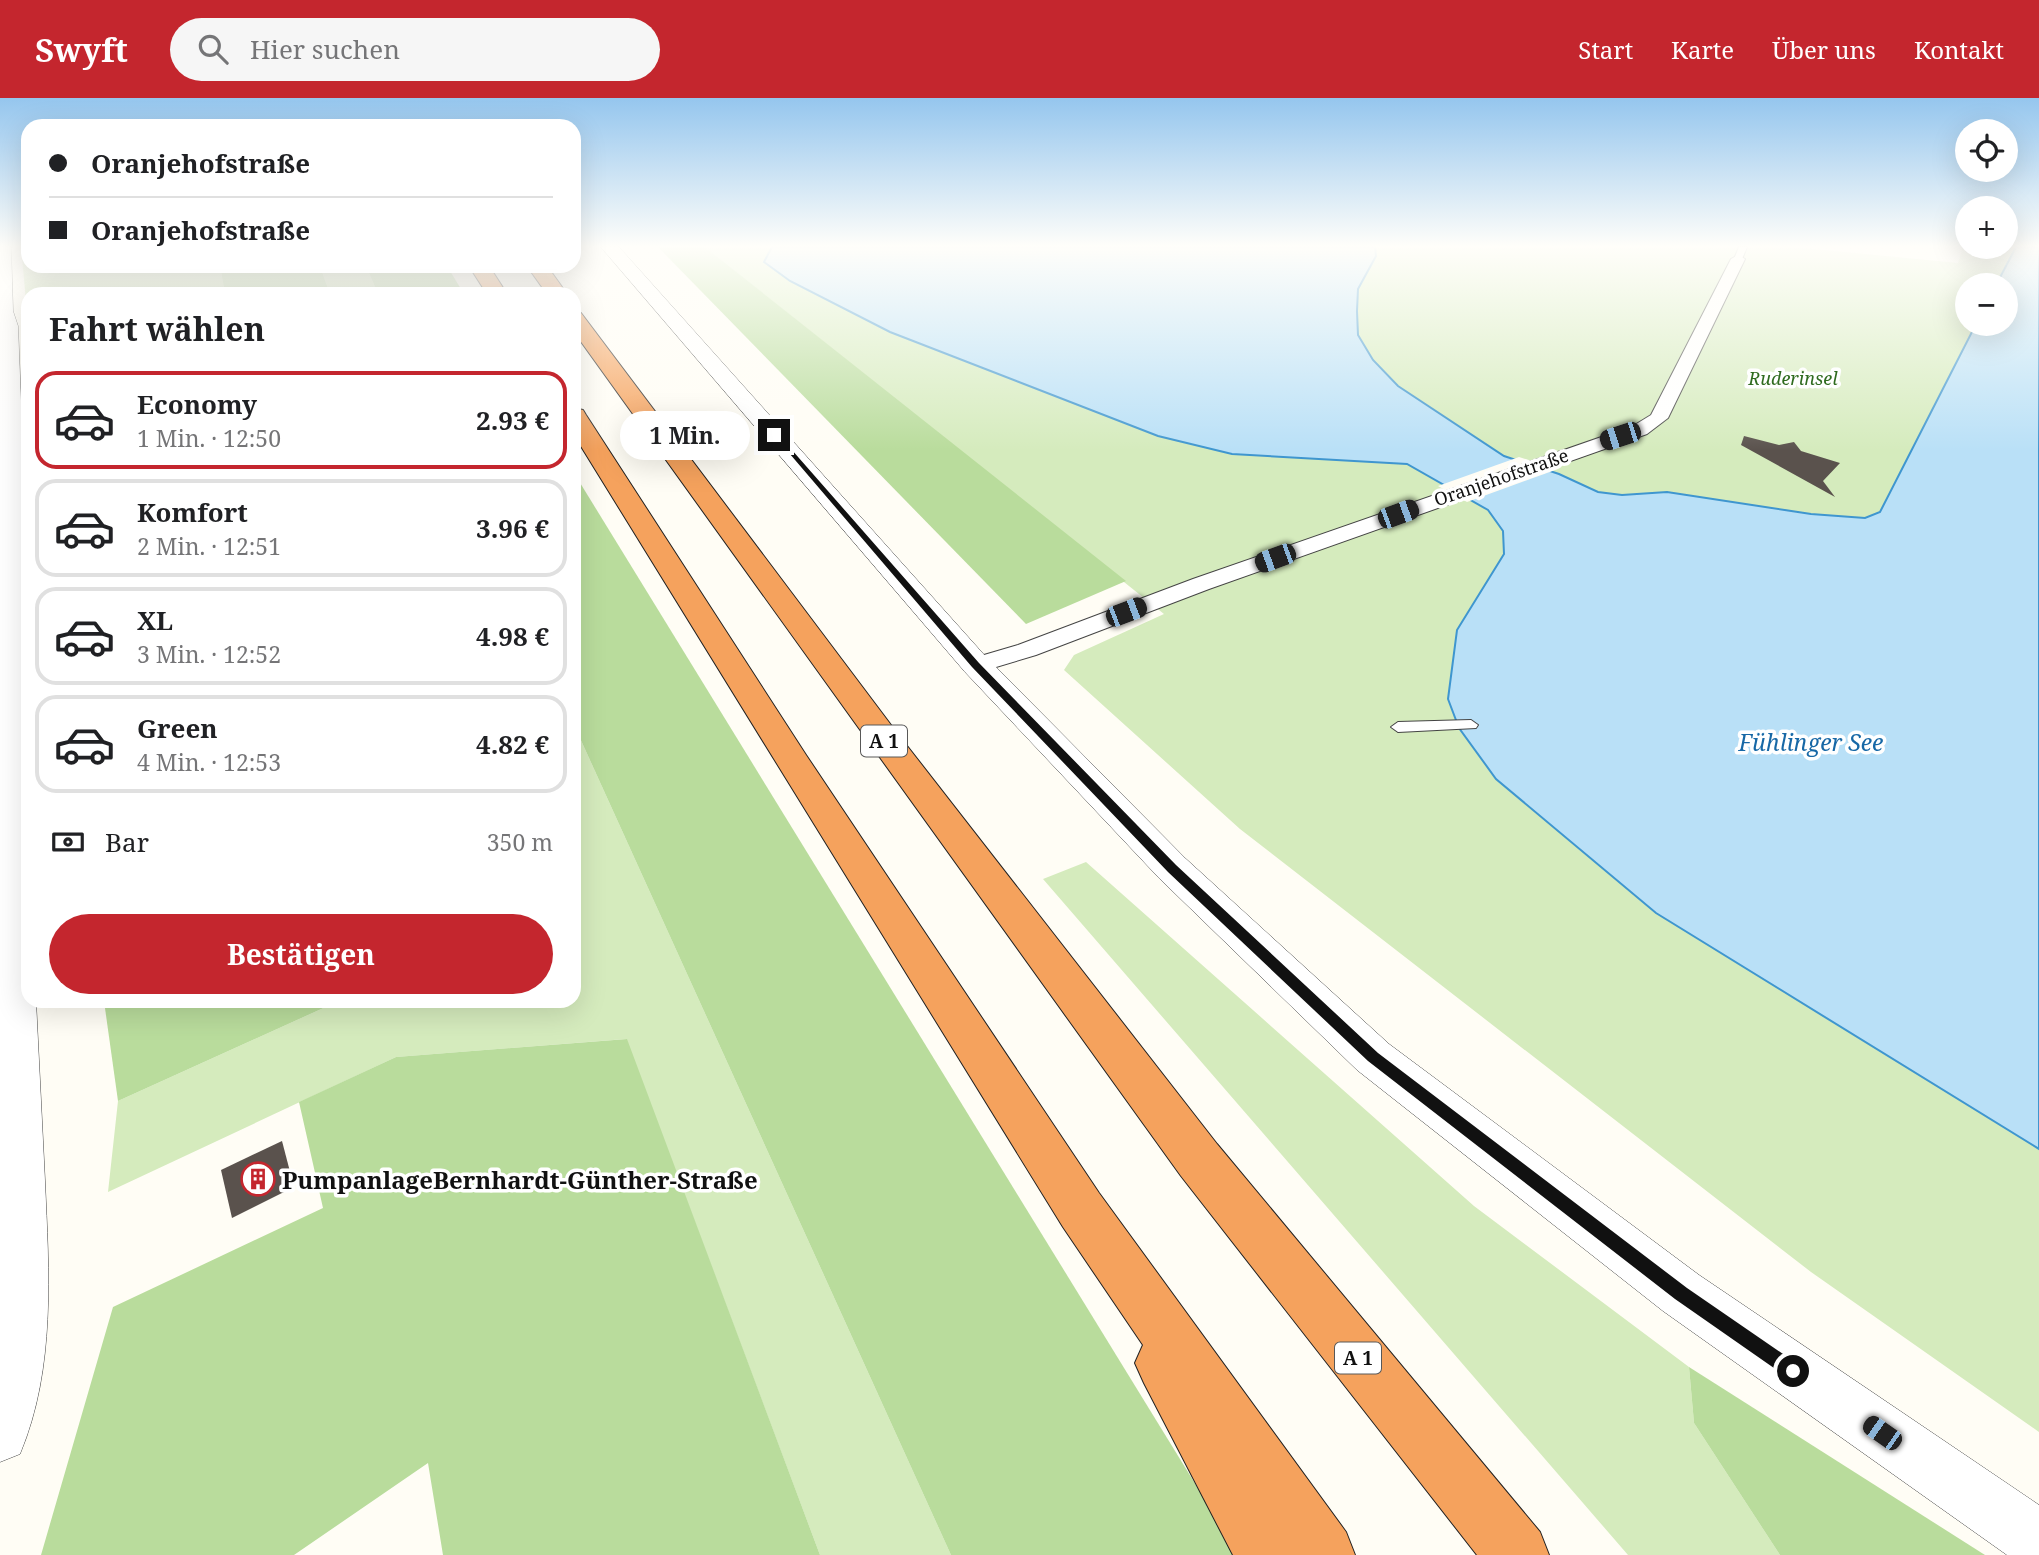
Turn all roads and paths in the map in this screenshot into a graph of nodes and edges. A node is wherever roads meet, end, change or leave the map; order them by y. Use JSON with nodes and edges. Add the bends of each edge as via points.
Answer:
{"nodes":[{"id":1,"x":4,"y":315,"type":"edge"},
{"id":2,"x":670,"y":315,"type":"edge"},
{"id":3,"x":1710,"y":315,"type":"edge"},
{"id":4,"x":581,"y":327,"type":"edge"},
{"id":5,"x":581,"y":426,"type":"edge"},
{"id":6,"x":976,"y":665,"type":"junction"},
{"id":7,"x":1471,"y":725,"type":"dead end"},
{"id":8,"x":1398,"y":727,"type":"dead end"},
{"id":9,"x":1082,"y":1210,"type":"junction"},
{"id":10,"x":0,"y":1434,"type":"edge"},
{"id":11,"x":2039,"y":1541,"type":"edge"},
{"id":12,"x":1267,"y":1555,"type":"edge"},
{"id":13,"x":1323,"y":1555,"type":"edge"},
{"id":14,"x":1517,"y":1555,"type":"edge"}],
"edges":[{"from":1,"to":10,"type":"street","via":[[16,668],[7,728],[23,1273],[17,1365]]},
{"from":2,"to":6,"type":"street"},
{"from":3,"to":6,"type":"street","name":"Oranjehofstraße","via":[[1660,418],[1640,430]]},
{"from":4,"to":14,"type":"highway","number":"A 1","via":[[884,741],[1191,1149]]},
{"from":5,"to":9,"type":"highway"},
{"from":6,"to":11,"type":"street","via":[[1172,869],[1373,1057],[1681,1293]]},
{"from":7,"to":8,"type":"lane"},
{"from":9,"to":12,"type":"highway"},
{"from":9,"to":13,"type":"highway"}]}
